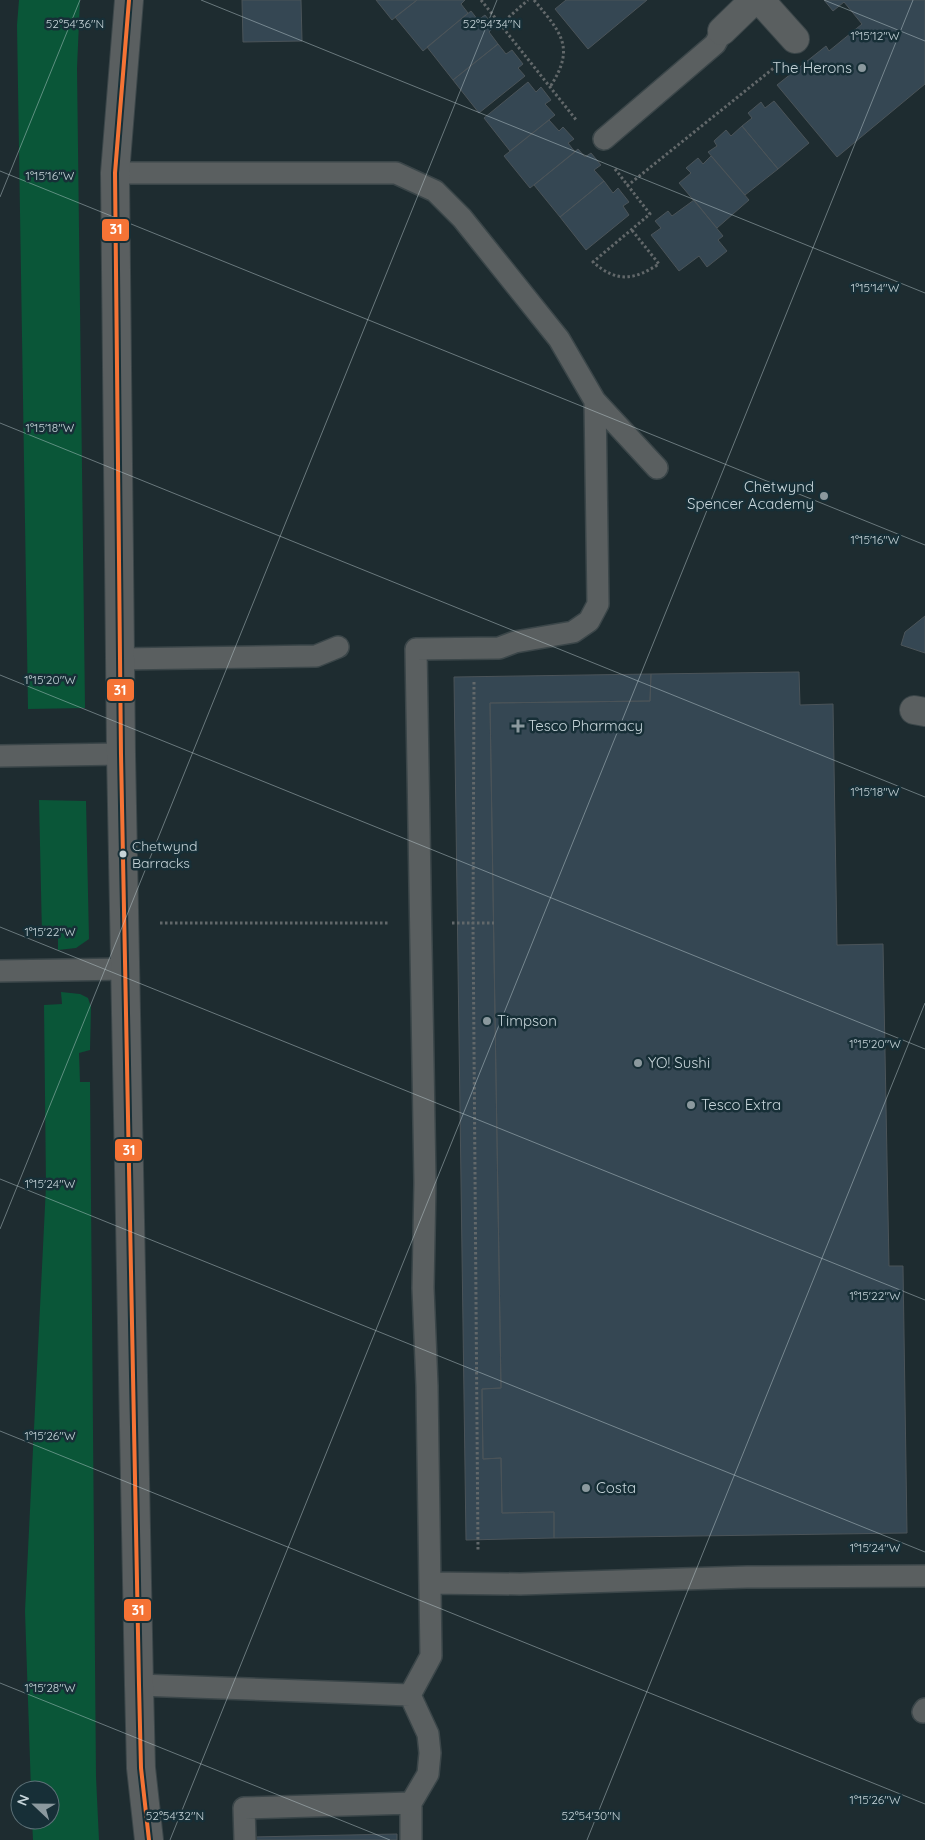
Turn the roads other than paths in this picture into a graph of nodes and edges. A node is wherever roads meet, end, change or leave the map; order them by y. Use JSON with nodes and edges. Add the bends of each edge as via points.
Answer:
{"nodes":[{"id":1,"x":129,"y":0,"type":"edge"},
{"id":2,"x":754,"y":0,"type":"edge"},
{"id":3,"x":760,"y":0,"type":"edge"},
{"id":4,"x":722,"y":30,"type":"joint"},
{"id":5,"x":795,"y":39,"type":"road end"},
{"id":6,"x":604,"y":139,"type":"dead end"},
{"id":7,"x":115,"y":173,"type":"junction"},
{"id":8,"x":595,"y":401,"type":"junction"},
{"id":9,"x":657,"y":468,"type":"dead end"},
{"id":10,"x":338,"y":647,"type":"dead end"},
{"id":11,"x":120,"y":659,"type":"junction"},
{"id":12,"x":121,"y":754,"type":"junction"},
{"id":13,"x":0,"y":756,"type":"edge"},
{"id":14,"x":126,"y":969,"type":"junction"},
{"id":15,"x":0,"y":971,"type":"edge"},
{"id":16,"x":925,"y":1576,"type":"edge"},
{"id":17,"x":430,"y":1583,"type":"junction"},
{"id":18,"x":139,"y":1685,"type":"junction"},
{"id":19,"x":410,"y":1695,"type":"junction"},
{"id":20,"x":411,"y":1803,"type":"junction"},
{"id":21,"x":149,"y":1840,"type":"edge"},
{"id":22,"x":245,"y":1840,"type":"edge"},
{"id":23,"x":411,"y":1840,"type":"edge"}],
"edges":[{"from":1,"to":7,"type":"street"},
{"from":2,"to":4,"type":"street"},
{"from":3,"to":5,"type":"street"},
{"from":4,"to":6,"type":"lane","via":[[716,44]]},
{"from":7,"to":8,"type":"lane","via":[[396,173],[428,187],[462,218],[559,339]]},
{"from":7,"to":11,"type":"street"},
{"from":8,"to":9,"type":"lane"},
{"from":8,"to":17,"type":"lane","via":[[598,604],[589,621],[573,632],[499,648],[416,649]]},
{"from":10,"to":11,"type":"lane","via":[[316,656]]},
{"from":11,"to":12,"type":"street"},
{"from":12,"to":13,"type":"lane"},
{"from":12,"to":14,"type":"street"},
{"from":14,"to":15,"type":"lane"},
{"from":14,"to":18,"type":"street"},
{"from":16,"to":17,"type":"lane","via":[[747,1577],[613,1583]]},
{"from":17,"to":19,"type":"lane","via":[[431,1656]]},
{"from":18,"to":19,"type":"lane"},
{"from":18,"to":21,"type":"street","via":[[141,1768]]},
{"from":19,"to":20,"type":"lane","via":[[428,1734],[430,1753],[428,1774]]},
{"from":20,"to":22,"type":"lane","via":[[244,1808]]},
{"from":20,"to":23,"type":"lane"}]}
